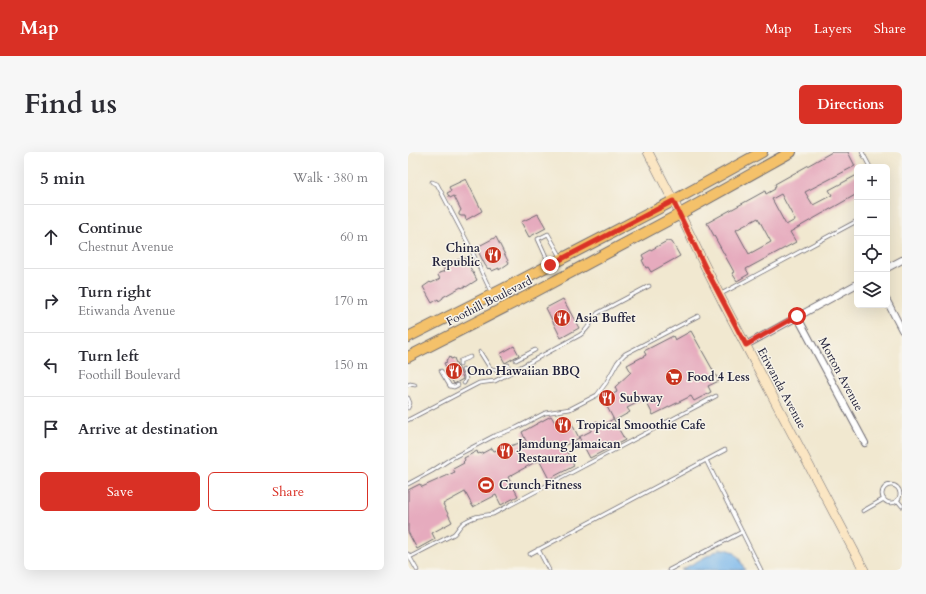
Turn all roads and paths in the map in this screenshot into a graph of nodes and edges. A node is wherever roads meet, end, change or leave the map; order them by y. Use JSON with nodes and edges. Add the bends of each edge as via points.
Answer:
{"nodes":[{"id":1,"x":648,"y":152,"type":"edge"},
{"id":2,"x":762,"y":152,"type":"edge"},
{"id":3,"x":791,"y":152,"type":"edge"},
{"id":4,"x":862,"y":152,"type":"edge"},
{"id":5,"x":868,"y":164,"type":"edge"},
{"id":6,"x":432,"y":182,"type":"dead end"},
{"id":7,"x":673,"y":201,"type":"junction"},
{"id":8,"x":680,"y":214,"type":"junction"},
{"id":9,"x":854,"y":223,"type":"edge"},
{"id":10,"x":562,"y":259,"type":"junction"},
{"id":11,"x":902,"y":260,"type":"edge"},
{"id":12,"x":550,"y":265,"type":"junction"},
{"id":13,"x":890,"y":266,"type":"edge"},
{"id":14,"x":649,"y":286,"type":"dead end"},
{"id":15,"x":854,"y":286,"type":"edge"},
{"id":16,"x":493,"y":294,"type":"junction"},
{"id":17,"x":719,"y":295,"type":"junction"},
{"id":18,"x":890,"y":307,"type":"edge"},
{"id":19,"x":698,"y":316,"type":"dead end"},
{"id":20,"x":797,"y":316,"type":"junction"},
{"id":21,"x":902,"y":330,"type":"edge"},
{"id":22,"x":408,"y":337,"type":"edge"},
{"id":23,"x":746,"y":345,"type":"junction"},
{"id":24,"x":535,"y":350,"type":"dead end"},
{"id":25,"x":480,"y":352,"type":"dead end"},
{"id":26,"x":408,"y":357,"type":"edge"},
{"id":27,"x":470,"y":357,"type":"dead end"},
{"id":28,"x":516,"y":360,"type":"dead end"},
{"id":29,"x":460,"y":365,"type":"dead end"},
{"id":30,"x":508,"y":365,"type":"dead end"},
{"id":31,"x":463,"y":370,"type":"dead end"},
{"id":32,"x":441,"y":371,"type":"dead end"},
{"id":33,"x":464,"y":382,"type":"dead end"},
{"id":34,"x":408,"y":385,"type":"edge"},
{"id":35,"x":415,"y":385,"type":"dead end"},
{"id":36,"x":458,"y":385,"type":"dead end"},
{"id":37,"x":716,"y":396,"type":"dead end"},
{"id":38,"x":408,"y":398,"type":"edge"},
{"id":39,"x":408,"y":408,"type":"edge"},
{"id":40,"x":408,"y":420,"type":"edge"},
{"id":41,"x":865,"y":443,"type":"dead end"},
{"id":42,"x":725,"y":450,"type":"dead end"},
{"id":43,"x":706,"y":460,"type":"junction"},
{"id":44,"x":408,"y":484,"type":"edge"},
{"id":45,"x":900,"y":489,"type":"edge"},
{"id":46,"x":884,"y":499,"type":"junction"},
{"id":47,"x":897,"y":500,"type":"junction"},
{"id":48,"x":902,"y":506,"type":"edge"},
{"id":49,"x":863,"y":511,"type":"dead end"},
{"id":50,"x":742,"y":532,"type":"junction"},
{"id":51,"x":538,"y":549,"type":"junction"},
{"id":52,"x":530,"y":554,"type":"dead end"},
{"id":53,"x":409,"y":556,"type":"edge"},
{"id":54,"x":417,"y":570,"type":"edge"},
{"id":55,"x":549,"y":570,"type":"edge"},
{"id":56,"x":669,"y":570,"type":"edge"},
{"id":57,"x":760,"y":570,"type":"edge"},
{"id":58,"x":864,"y":570,"type":"edge"}],
"edges":[{"from":1,"to":7,"type":"main road","name":"Etiwanda Avenue"},
{"from":2,"to":7,"type":"main road","name":"Foothill Boulevard"},
{"from":3,"to":8,"type":"main road","name":"Foothill Boulevard"},
{"from":4,"to":5,"type":"lane"},
{"from":6,"to":16,"type":"lane","via":[[437,184]]},
{"from":7,"to":8,"type":"main road","name":"Etiwanda Avenue"},
{"from":7,"to":10,"type":"main road","name":"Foothill Boulevard"},
{"from":8,"to":17,"type":"main road","name":"Etiwanda Avenue"},
{"from":8,"to":26,"type":"main road","name":"Foothill Boulevard"},
{"from":9,"to":17,"type":"lane"},
{"from":10,"to":12,"type":"main road","name":"Foothill Boulevard"},
{"from":10,"to":12,"type":"lane","via":[[548,234],[538,239]]},
{"from":11,"to":13,"type":"street"},
{"from":12,"to":16,"type":"main road","name":"Foothill Boulevard"},
{"from":14,"to":40,"type":"lane","via":[[598,313],[580,335],[495,381],[479,383]]},
{"from":15,"to":20,"type":"street"},
{"from":16,"to":22,"type":"main road","name":"Foothill Boulevard"},
{"from":17,"to":23,"type":"main road","name":"Etiwanda Avenue"},
{"from":18,"to":21,"type":"street"},
{"from":19,"to":44,"type":"lane","via":[[625,354],[597,395],[570,409],[546,412],[494,436]]},
{"from":20,"to":23,"type":"street"},
{"from":20,"to":41,"type":"street","name":"Morton Avenue"},
{"from":23,"to":58,"type":"main road","name":"Etiwanda Avenue"},
{"from":24,"to":28,"type":"lane"},
{"from":25,"to":30,"type":"lane","via":[[492,370]]},
{"from":27,"to":29,"type":"lane","via":[[460,361]]},
{"from":31,"to":33,"type":"lane","via":[[466,377]]},
{"from":32,"to":36,"type":"lane","via":[[450,386]]},
{"from":34,"to":35,"type":"lane"},
{"from":37,"to":53,"type":"lane","via":[[492,514],[477,516],[462,524],[454,534]]},
{"from":38,"to":39,"type":"lane"},
{"from":42,"to":43,"type":"lane"},
{"from":43,"to":50,"type":"lane"},
{"from":43,"to":51,"type":"lane"},
{"from":45,"to":46,"type":"lane","via":[[886,486],[883,491]]},
{"from":45,"to":47,"type":"lane"},
{"from":46,"to":47,"type":"lane","via":[[889,502]]},
{"from":46,"to":49,"type":"lane"},
{"from":47,"to":48,"type":"lane"},
{"from":50,"to":56,"type":"lane"},
{"from":50,"to":57,"type":"lane"},
{"from":51,"to":52,"type":"lane"},
{"from":51,"to":55,"type":"lane"},
{"from":53,"to":54,"type":"lane"}]}
